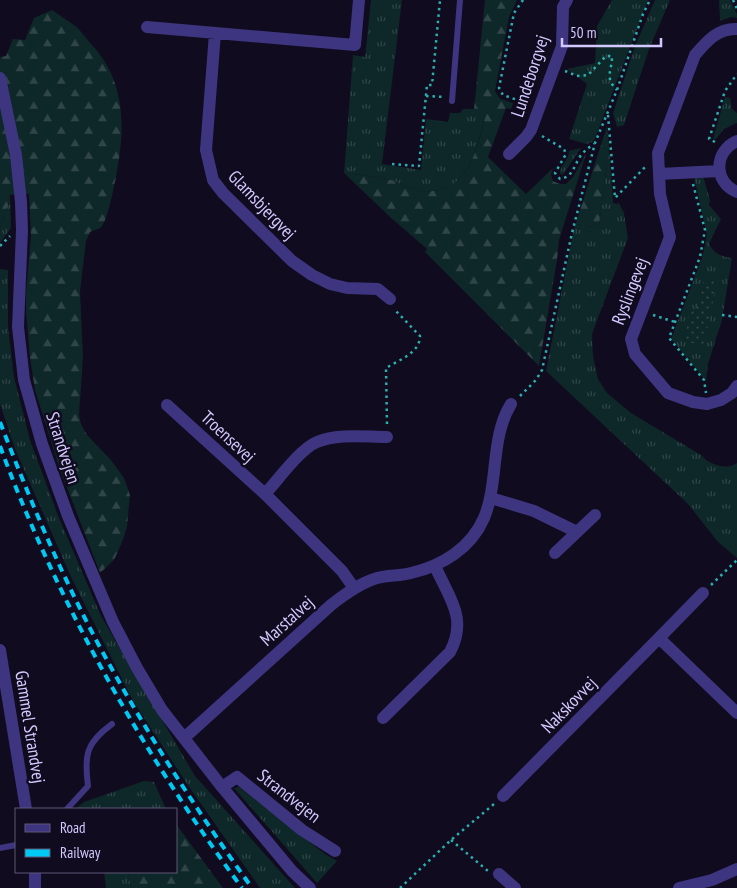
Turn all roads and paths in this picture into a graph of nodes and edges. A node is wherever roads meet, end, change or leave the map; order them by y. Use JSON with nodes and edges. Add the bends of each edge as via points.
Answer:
{"nodes":[{"id":1,"x":359,"y":0,"type":"edge"},
{"id":2,"x":440,"y":0,"type":"edge"},
{"id":3,"x":460,"y":0,"type":"edge"},
{"id":4,"x":523,"y":0,"type":"edge"},
{"id":5,"x":567,"y":0,"type":"edge"},
{"id":6,"x":650,"y":0,"type":"edge"},
{"id":7,"x":733,"y":0,"type":"edge"},
{"id":8,"x":737,"y":10,"type":"edge"},
{"id":9,"x":147,"y":27,"type":"dead end"},
{"id":10,"x":737,"y":29,"type":"edge"},
{"id":11,"x":215,"y":33,"type":"junction"},
{"id":12,"x":554,"y":67,"type":"junction"},
{"id":13,"x":737,"y":74,"type":"edge"},
{"id":14,"x":0,"y":78,"type":"edge"},
{"id":15,"x":616,"y":90,"type":"junction"},
{"id":16,"x":426,"y":96,"type":"junction"},
{"id":17,"x":452,"y":99,"type":"joint"},
{"id":18,"x":539,"y":108,"type":"junction"},
{"id":19,"x":608,"y":113,"type":"junction"},
{"id":20,"x":531,"y":130,"type":"junction"},
{"id":21,"x":709,"y":139,"type":"dead end"},
{"id":22,"x":737,"y":141,"type":"edge"},
{"id":23,"x":595,"y":143,"type":"junction"},
{"id":24,"x":658,"y":153,"type":"junction"},
{"id":25,"x":509,"y":154,"type":"dead end"},
{"id":26,"x":392,"y":164,"type":"dead end"},
{"id":27,"x":690,"y":172,"type":"junction"},
{"id":28,"x":719,"y":172,"type":"junction"},
{"id":29,"x":659,"y":174,"type":"junction"},
{"id":30,"x":737,"y":192,"type":"edge"},
{"id":31,"x":390,"y":299,"type":"joint"},
{"id":32,"x":641,"y":311,"type":"junction"},
{"id":33,"x":722,"y":316,"type":"dead end"},
{"id":34,"x":737,"y":317,"type":"edge"},
{"id":35,"x":675,"y":322,"type":"junction"},
{"id":36,"x":737,"y":386,"type":"edge"},
{"id":37,"x":511,"y":404,"type":"joint"},
{"id":38,"x":708,"y":404,"type":"junction"},
{"id":39,"x":167,"y":405,"type":"dead end"},
{"id":40,"x":387,"y":437,"type":"joint"},
{"id":41,"x":265,"y":494,"type":"junction"},
{"id":42,"x":491,"y":498,"type":"junction"},
{"id":43,"x":595,"y":515,"type":"dead end"},
{"id":44,"x":577,"y":532,"type":"junction"},
{"id":45,"x":555,"y":553,"type":"dead end"},
{"id":46,"x":737,"y":560,"type":"edge"},
{"id":47,"x":435,"y":566,"type":"junction"},
{"id":48,"x":354,"y":588,"type":"junction"},
{"id":49,"x":703,"y":593,"type":"joint"},
{"id":50,"x":659,"y":638,"type":"junction"},
{"id":51,"x":0,"y":650,"type":"edge"},
{"id":52,"x":737,"y":713,"type":"edge"},
{"id":53,"x":383,"y":718,"type":"dead end"},
{"id":54,"x":112,"y":724,"type":"dead end"},
{"id":55,"x":184,"y":738,"type":"junction"},
{"id":56,"x":222,"y":787,"type":"junction"},
{"id":57,"x":503,"y":796,"type":"joint"},
{"id":58,"x":26,"y":808,"type":"edge"},
{"id":59,"x":68,"y":808,"type":"edge"},
{"id":60,"x":451,"y":840,"type":"junction"},
{"id":61,"x":15,"y":845,"type":"edge"},
{"id":62,"x":0,"y":848,"type":"edge"},
{"id":63,"x":335,"y":851,"type":"dead end"},
{"id":64,"x":737,"y":869,"type":"edge"},
{"id":65,"x":35,"y":873,"type":"edge"},
{"id":66,"x":499,"y":874,"type":"joint"},
{"id":67,"x":35,"y":888,"type":"edge"},
{"id":68,"x":310,"y":888,"type":"edge"},
{"id":69,"x":400,"y":888,"type":"edge"},
{"id":70,"x":515,"y":888,"type":"edge"},
{"id":71,"x":679,"y":888,"type":"edge"}],
"edges":[{"from":1,"to":11,"type":"street","via":[[355,45]]},
{"from":2,"to":16,"type":"path","via":[[432,86],[427,86]]},
{"from":3,"to":17,"type":"lane"},
{"from":4,"to":18,"type":"path","via":[[514,13],[499,88],[503,95]]},
{"from":5,"to":12,"type":"street","name":"Lundeborgvej","via":[[563,7],[562,46]]},
{"from":6,"to":15,"type":"path"},
{"from":7,"to":8,"type":"path"},
{"from":9,"to":11,"type":"street"},
{"from":10,"to":24,"type":"street","name":"Ryslingevej","via":[[722,31],[695,54]]},
{"from":11,"to":31,"type":"street","name":"Glamsbjergvej","via":[[206,150],[213,180],[223,194],[292,261],[312,275],[346,288],[378,289]]},
{"from":12,"to":15,"type":"path","via":[[577,76],[588,75],[606,56],[612,56],[608,78]]},
{"from":12,"to":18,"type":"street","name":"Lundeborgvej"},
{"from":13,"to":21,"type":"path","via":[[725,91]]},
{"from":14,"to":55,"type":"street","name":"Strandvejen","via":[[16,155],[21,202],[18,327],[24,380],[42,444],[68,516],[113,622],[162,710]]},
{"from":15,"to":19,"type":"path"},
{"from":16,"to":17,"type":"path"},
{"from":16,"to":26,"type":"path","via":[[419,166]]},
{"from":18,"to":20,"type":"street","name":"Lundeborgvej"},
{"from":19,"to":23,"type":"path"},
{"from":19,"to":24,"type":"path","via":[[615,198]]},
{"from":20,"to":23,"type":"path","via":[[564,150],[566,154],[555,173],[560,179],[567,178],[586,150]]},
{"from":20,"to":25,"type":"street","name":"Lundeborgvej"},
{"from":22,"to":28,"type":"street","via":[[726,148]]},
{"from":23,"to":37,"type":"path","via":[[542,370]]},
{"from":24,"to":29,"type":"street","name":"Ryslingevej"},
{"from":27,"to":28,"type":"street"},
{"from":27,"to":29,"type":"street"},
{"from":27,"to":35,"type":"path","via":[[705,230],[700,257]]},
{"from":28,"to":30,"type":"street","via":[[726,185]]},
{"from":29,"to":32,"type":"street","name":"Ryslingevej","via":[[670,237]]},
{"from":31,"to":40,"type":"path","via":[[420,336],[420,341],[412,352],[386,368]]},
{"from":32,"to":35,"type":"path"},
{"from":32,"to":38,"type":"street","name":"Ryslingevej","via":[[631,339],[634,354],[668,393]]},
{"from":33,"to":34,"type":"path"},
{"from":35,"to":38,"type":"path","via":[[669,338],[704,380]]},
{"from":36,"to":38,"type":"street","via":[[722,400]]},
{"from":37,"to":42,"type":"street","name":"Marstalvej","via":[[500,430]]},
{"from":39,"to":41,"type":"street","name":"Troensevej"},
{"from":40,"to":41,"type":"street","via":[[333,438],[317,442],[305,449]]},
{"from":41,"to":48,"type":"street","name":"Troensevej","via":[[342,571]]},
{"from":42,"to":44,"type":"street","via":[[534,511]]},
{"from":42,"to":47,"type":"street","name":"Marstalvej","via":[[472,537],[456,554]]},
{"from":43,"to":44,"type":"street"},
{"from":44,"to":45,"type":"street"},
{"from":46,"to":49,"type":"path"},
{"from":47,"to":48,"type":"street","name":"Marstalvej","via":[[377,578]]},
{"from":47,"to":53,"type":"street","via":[[458,616],[456,642],[450,652]]},
{"from":48,"to":55,"type":"street","name":"Marstalvej","via":[[331,604]]},
{"from":49,"to":50,"type":"street","name":"Nakskovvej"},
{"from":50,"to":52,"type":"street"},
{"from":50,"to":57,"type":"street","name":"Nakskovvej"},
{"from":51,"to":58,"type":"street","name":"Gammel Strandvej"},
{"from":54,"to":59,"type":"lane","via":[[97,734],[88,750],[85,764],[88,786]]},
{"from":55,"to":56,"type":"street","name":"Strandvejen"},
{"from":56,"to":63,"type":"street","name":"Strandvejen","via":[[237,777],[302,830]]},
{"from":56,"to":68,"type":"street","name":"Strandvejen"},
{"from":57,"to":60,"type":"path"},
{"from":60,"to":66,"type":"path","via":[[485,871]]},
{"from":60,"to":69,"type":"path"},
{"from":61,"to":62,"type":"lane"},
{"from":64,"to":71,"type":"street","via":[[712,880]]},
{"from":65,"to":67,"type":"street"},
{"from":66,"to":70,"type":"street"}]}
